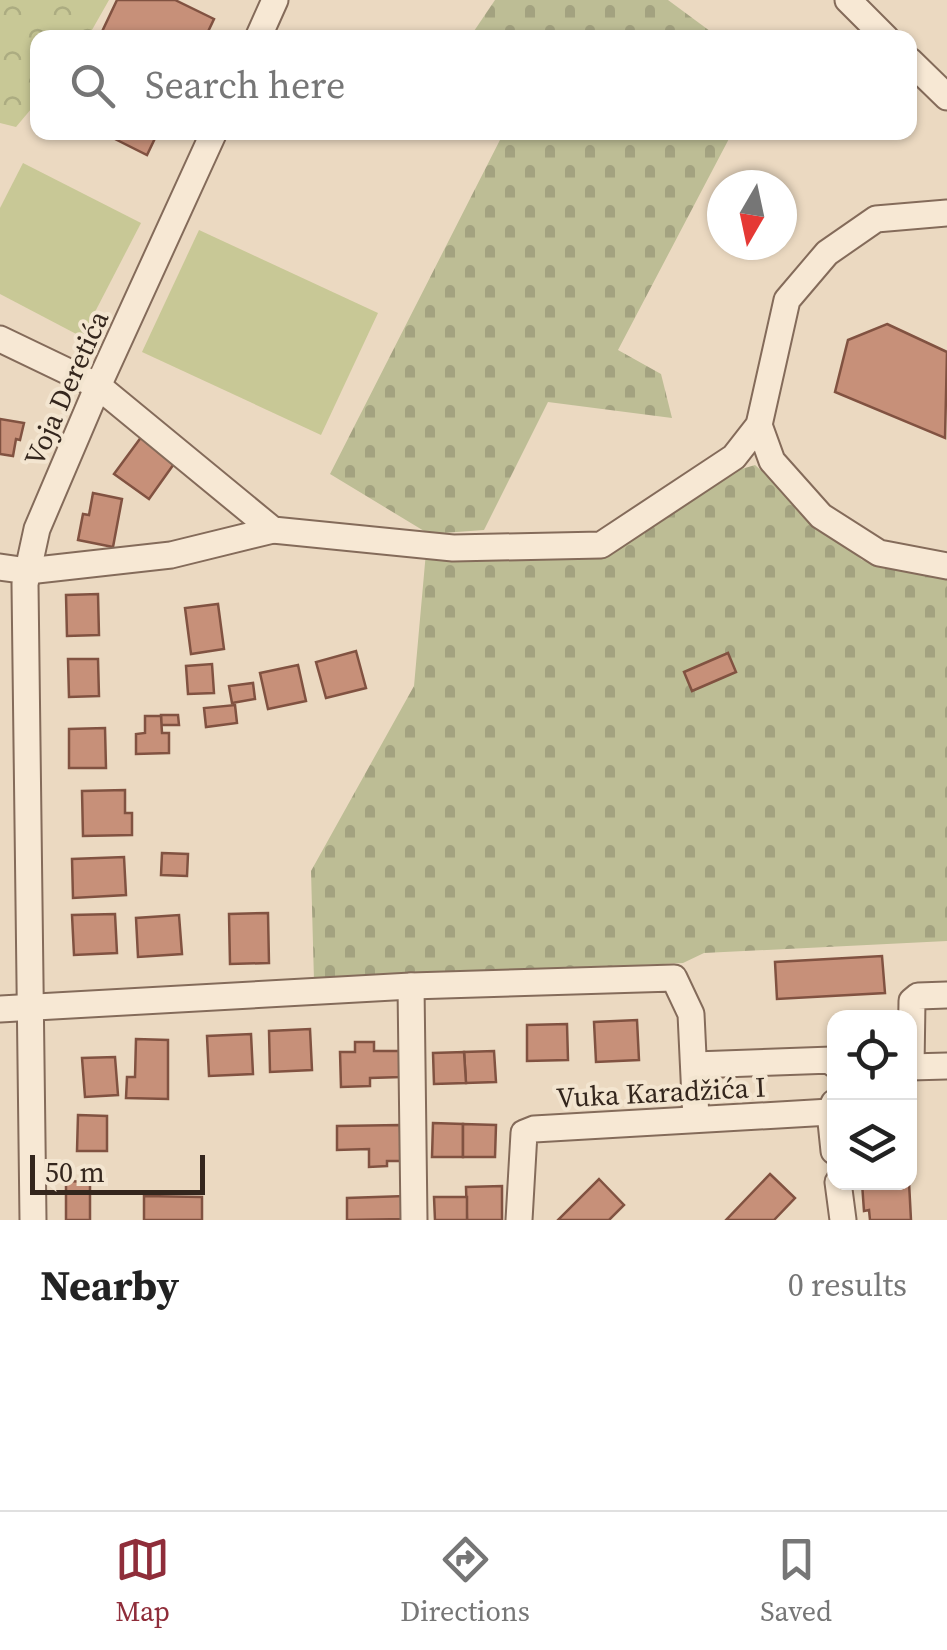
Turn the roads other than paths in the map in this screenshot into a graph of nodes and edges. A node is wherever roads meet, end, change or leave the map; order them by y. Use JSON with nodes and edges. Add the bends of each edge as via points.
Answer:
{"nodes":[{"id":1,"x":275,"y":0,"type":"edge"},
{"id":2,"x":848,"y":0,"type":"edge"},
{"id":3,"x":262,"y":30,"type":"edge"},
{"id":4,"x":878,"y":30,"type":"edge"},
{"id":5,"x":917,"y":67,"type":"edge"},
{"id":6,"x":947,"y":98,"type":"edge"},
{"id":7,"x":210,"y":140,"type":"edge"},
{"id":8,"x":947,"y":213,"type":"edge"},
{"id":9,"x":0,"y":339,"type":"edge"},
{"id":10,"x":98,"y":386,"type":"junction"},
{"id":11,"x":759,"y":425,"type":"junction"},
{"id":12,"x":273,"y":530,"type":"junction"},
{"id":13,"x":0,"y":566,"type":"edge"},
{"id":14,"x":947,"y":566,"type":"edge"},
{"id":15,"x":28,"y":571,"type":"junction"},
{"id":16,"x":411,"y":986,"type":"junction"},
{"id":17,"x":947,"y":995,"type":"edge"},
{"id":18,"x":31,"y":1008,"type":"junction"},
{"id":19,"x":0,"y":1009,"type":"edge"},
{"id":20,"x":912,"y":1010,"type":"edge"},
{"id":21,"x":827,"y":1060,"type":"edge"},
{"id":22,"x":694,"y":1066,"type":"junction"},
{"id":23,"x":947,"y":1066,"type":"edge"},
{"id":24,"x":917,"y":1067,"type":"edge"},
{"id":25,"x":827,"y":1108,"type":"edge"},
{"id":26,"x":696,"y":1120,"type":"junction"},
{"id":27,"x":839,"y":1190,"type":"edge"},
{"id":28,"x":33,"y":1220,"type":"edge"},
{"id":29,"x":414,"y":1220,"type":"edge"},
{"id":30,"x":518,"y":1220,"type":"edge"},
{"id":31,"x":843,"y":1220,"type":"edge"}],
"edges":[{"from":1,"to":3,"type":"street"},
{"from":2,"to":4,"type":"street"},
{"from":5,"to":6,"type":"street"},
{"from":7,"to":10,"type":"street","name":"Voja Deretića"},
{"from":8,"to":11,"type":"street","via":[[876,219],[827,253],[787,300]]},
{"from":9,"to":10,"type":"street"},
{"from":10,"to":12,"type":"street"},
{"from":10,"to":15,"type":"street","name":"Voja Deretića","via":[[38,529]]},
{"from":11,"to":12,"type":"street","via":[[734,457],[601,545],[453,548]]},
{"from":11,"to":14,"type":"street","via":[[772,461],[821,516],[878,553]]},
{"from":12,"to":15,"type":"street","via":[[171,555]]},
{"from":13,"to":15,"type":"street"},
{"from":15,"to":18,"type":"street","name":"Voja Deretića"},
{"from":16,"to":18,"type":"street"},
{"from":16,"to":22,"type":"street","via":[[674,978],[691,1014]]},
{"from":16,"to":29,"type":"street"},
{"from":17,"to":20,"type":"street","via":[[918,996]]},
{"from":18,"to":19,"type":"street"},
{"from":18,"to":28,"type":"street","name":"Voja Deretića"},
{"from":21,"to":22,"type":"street","name":"Vuka Karadžića I"},
{"from":22,"to":26,"type":"street"},
{"from":23,"to":24,"type":"street"},
{"from":25,"to":26,"type":"street","name":"Vuka Karadžića I"},
{"from":26,"to":30,"type":"street","name":"Vuka Karadžića I","via":[[524,1133]]},
{"from":27,"to":31,"type":"street"}]}
